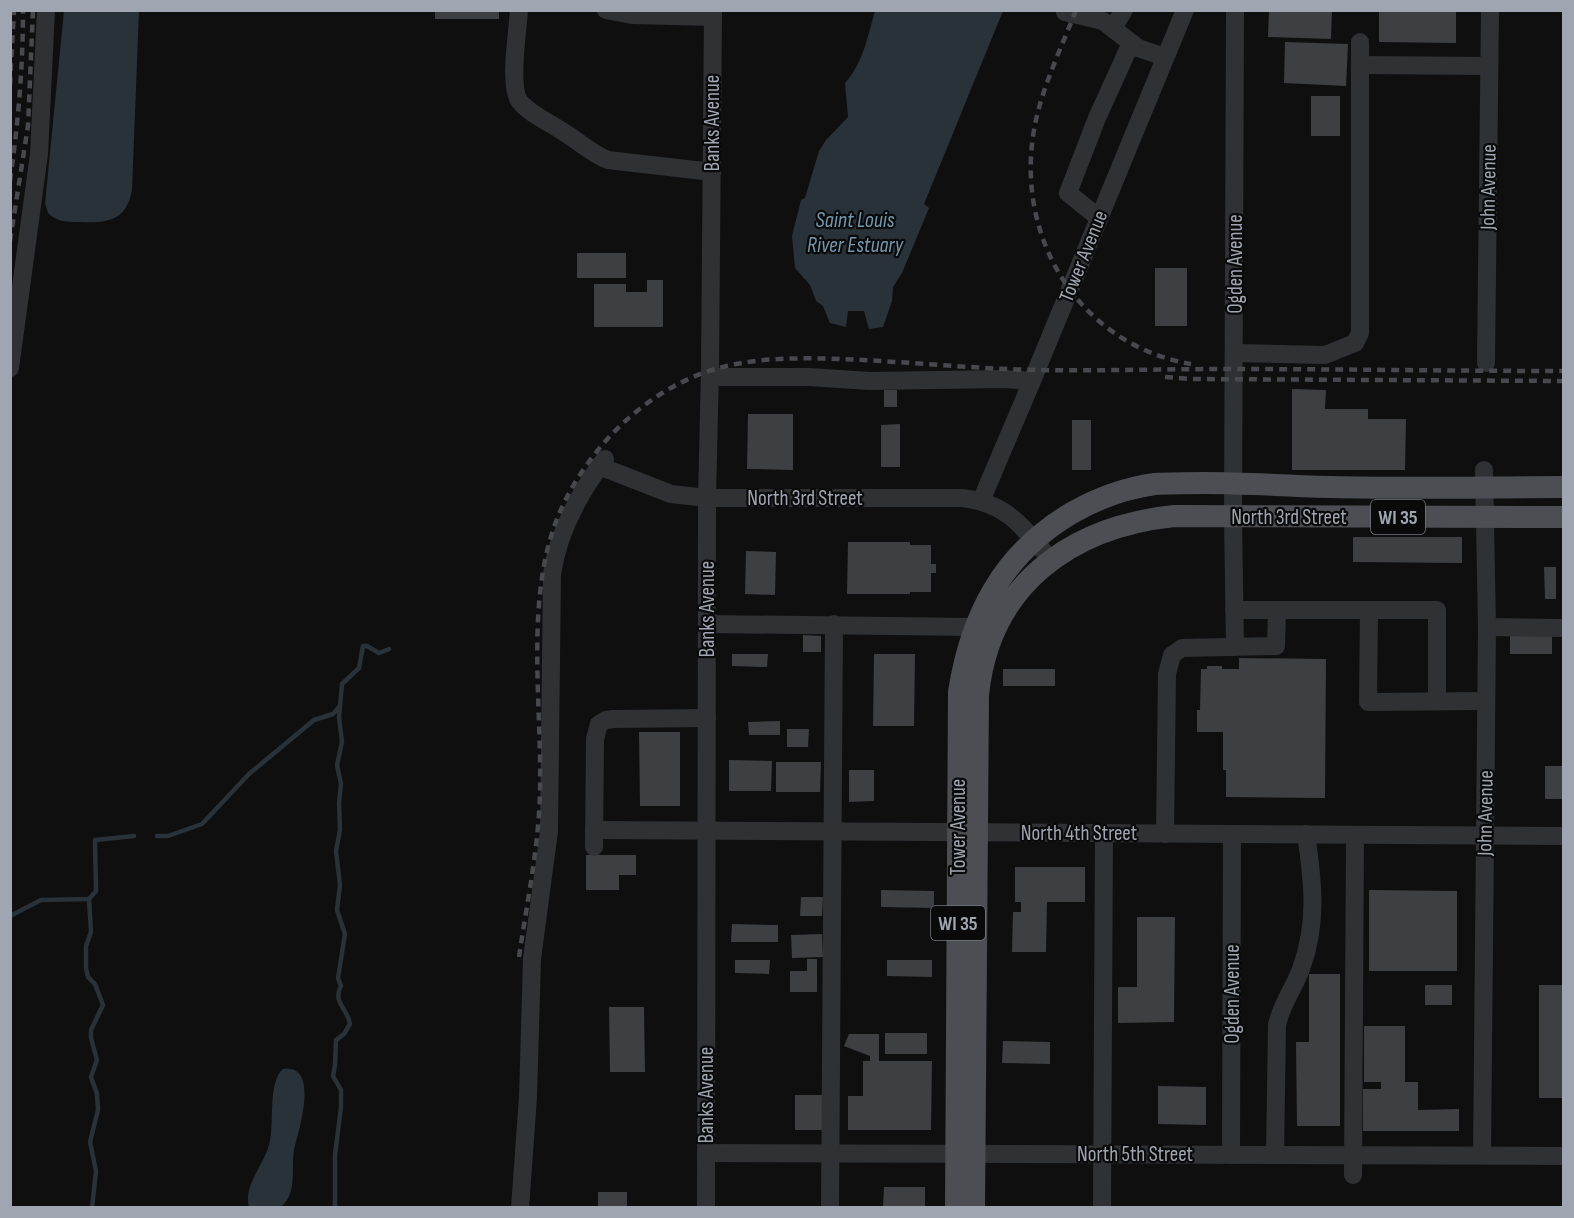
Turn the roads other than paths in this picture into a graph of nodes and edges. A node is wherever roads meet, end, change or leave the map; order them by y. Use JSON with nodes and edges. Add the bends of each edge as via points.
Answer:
{"nodes":[{"id":1,"x":46,"y":10,"type":"edge"},
{"id":2,"x":519,"y":10,"type":"edge"},
{"id":3,"x":606,"y":10,"type":"edge"},
{"id":4,"x":1066,"y":10,"type":"edge"},
{"id":5,"x":1124,"y":10,"type":"edge"},
{"id":6,"x":1185,"y":10,"type":"edge"},
{"id":7,"x":1234,"y":10,"type":"edge"},
{"id":8,"x":1490,"y":10,"type":"edge"},
{"id":9,"x":713,"y":14,"type":"edge"},
{"id":10,"x":1096,"y":15,"type":"edge"},
{"id":11,"x":1113,"y":28,"type":"junction"},
{"id":12,"x":1360,"y":42,"type":"dead end"},
{"id":13,"x":1131,"y":44,"type":"junction"},
{"id":14,"x":1166,"y":57,"type":"junction"},
{"id":15,"x":1360,"y":65,"type":"junction"},
{"id":16,"x":1489,"y":66,"type":"junction"},
{"id":17,"x":712,"y":172,"type":"junction"},
{"id":18,"x":1099,"y":218,"type":"junction"},
{"id":19,"x":1234,"y":353,"type":"junction"},
{"id":20,"x":1486,"y":363,"type":"dead end"},
{"id":21,"x":10,"y":368,"type":"edge"},
{"id":22,"x":710,"y":376,"type":"junction"},
{"id":23,"x":1032,"y":381,"type":"junction"},
{"id":24,"x":1484,"y":479,"type":"junction"},
{"id":25,"x":1233,"y":483,"type":"junction"},
{"id":26,"x":1563,"y":487,"type":"edge"},
{"id":27,"x":707,"y":498,"type":"junction"},
{"id":28,"x":981,"y":501,"type":"junction"},
{"id":29,"x":1485,"y":517,"type":"junction"},
{"id":30,"x":1563,"y":517,"type":"edge"},
{"id":31,"x":1233,"y":518,"type":"junction"},
{"id":32,"x":1033,"y":540,"type":"junction"},
{"id":33,"x":1051,"y":561,"type":"junction"},
{"id":34,"x":1234,"y":610,"type":"junction"},
{"id":35,"x":1277,"y":610,"type":"junction"},
{"id":36,"x":1369,"y":610,"type":"junction"},
{"id":37,"x":707,"y":624,"type":"junction"},
{"id":38,"x":834,"y":624,"type":"junction"},
{"id":39,"x":975,"y":627,"type":"junction"},
{"id":40,"x":1487,"y":627,"type":"junction"},
{"id":41,"x":1563,"y":628,"type":"edge"},
{"id":42,"x":1235,"y":647,"type":"junction"},
{"id":43,"x":1437,"y":701,"type":"junction"},
{"id":44,"x":1486,"y":701,"type":"junction"},
{"id":45,"x":707,"y":718,"type":"junction"},
{"id":46,"x":708,"y":831,"type":"junction"},
{"id":47,"x":832,"y":832,"type":"junction"},
{"id":48,"x":968,"y":832,"type":"junction"},
{"id":49,"x":1104,"y":833,"type":"junction"},
{"id":50,"x":1166,"y":834,"type":"junction"},
{"id":51,"x":1232,"y":834,"type":"junction"},
{"id":52,"x":1306,"y":834,"type":"junction"},
{"id":53,"x":1355,"y":835,"type":"junction"},
{"id":54,"x":1485,"y":835,"type":"junction"},
{"id":55,"x":1563,"y":836,"type":"edge"},
{"id":56,"x":706,"y":1153,"type":"junction"},
{"id":57,"x":830,"y":1153,"type":"junction"},
{"id":58,"x":965,"y":1154,"type":"junction"},
{"id":59,"x":1102,"y":1154,"type":"junction"},
{"id":60,"x":1231,"y":1155,"type":"junction"},
{"id":61,"x":1275,"y":1155,"type":"junction"},
{"id":62,"x":1353,"y":1155,"type":"junction"},
{"id":63,"x":1482,"y":1155,"type":"junction"},
{"id":64,"x":1563,"y":1156,"type":"edge"},
{"id":65,"x":1353,"y":1174,"type":"dead end"},
{"id":66,"x":520,"y":1208,"type":"edge"},
{"id":67,"x":706,"y":1208,"type":"edge"},
{"id":68,"x":830,"y":1208,"type":"edge"},
{"id":69,"x":956,"y":1208,"type":"edge"},
{"id":70,"x":974,"y":1208,"type":"edge"},
{"id":71,"x":1102,"y":1208,"type":"edge"}],
"edges":[{"from":1,"to":21,"type":"street","via":[[39,154]]},
{"from":2,"to":17,"type":"street","via":[[515,89],[520,102],[529,110],[608,160]]},
{"from":3,"to":9,"type":"street","via":[[632,15]]},
{"from":4,"to":10,"type":"street"},
{"from":5,"to":11,"type":"street"},
{"from":6,"to":14,"type":"street","name":"Tower Avenue"},
{"from":7,"to":19,"type":"street","name":"Ogden Avenue"},
{"from":8,"to":16,"type":"street","name":"John Avenue"},
{"from":9,"to":17,"type":"street","name":"Banks Avenue"},
{"from":10,"to":11,"type":"street"},
{"from":11,"to":13,"type":"street"},
{"from":12,"to":15,"type":"street"},
{"from":13,"to":14,"type":"street"},
{"from":13,"to":18,"type":"street","via":[[1068,193]]},
{"from":14,"to":18,"type":"street","name":"Tower Avenue"},
{"from":15,"to":16,"type":"street"},
{"from":15,"to":19,"type":"street","via":[[1360,333],[1355,343],[1326,355]]},
{"from":16,"to":20,"type":"street","name":"John Avenue"},
{"from":17,"to":22,"type":"street","name":"Banks Avenue"},
{"from":18,"to":23,"type":"street","name":"Tower Avenue"},
{"from":19,"to":25,"type":"street","name":"Ogden Avenue"},
{"from":22,"to":23,"type":"street"},
{"from":22,"to":27,"type":"street","name":"Banks Avenue"},
{"from":23,"to":28,"type":"street","name":"Tower Avenue"},
{"from":24,"to":25,"type":"main road","name":"North 3rd Street","number":"WI 35","via":[[1334,487]]},
{"from":24,"to":26,"type":"main road","name":"North 3rd Street","number":"WI 35"},
{"from":24,"to":29,"type":"street","name":"John Avenue"},
{"from":25,"to":31,"type":"street","name":"Ogden Avenue"},
{"from":25,"to":32,"type":"main road","name":"North 3rd Street","number":"WI 35","via":[[1162,484],[1125,490],[1082,507]]},
{"from":27,"to":28,"type":"street","name":"North 3rd Street"},
{"from":27,"to":37,"type":"street","name":"Banks Avenue"},
{"from":27,"to":66,"type":"street","name":"North 3rd Street","via":[[670,494],[602,463],[584,489],[555,556],[549,831],[532,959]]},
{"from":28,"to":32,"type":"street","name":"North 3rd Street","via":[[1005,512]]},
{"from":29,"to":30,"type":"main road","name":"North 3rd Street","number":"WI 35"},
{"from":29,"to":31,"type":"main road","name":"North 3rd Street","number":"WI 35"},
{"from":29,"to":40,"type":"street","name":"John Avenue"},
{"from":31,"to":33,"type":"main road","name":"North 3rd Street","number":"WI 35","via":[[1173,516],[1139,520],[1096,535]]},
{"from":31,"to":34,"type":"street","name":"Ogden Avenue"},
{"from":32,"to":33,"type":"street","name":"North 3rd Street"},
{"from":32,"to":39,"type":"main road","name":"Tower Avenue","number":"WI 35","via":[[1011,563]]},
{"from":33,"to":48,"type":"main road","name":"Tower Avenue","number":"WI 35","via":[[1012,600],[994,632],[983,664]]},
{"from":34,"to":35,"type":"street"},
{"from":34,"to":42,"type":"street","name":"Ogden Avenue"},
{"from":35,"to":36,"type":"street"},
{"from":35,"to":42,"type":"street","via":[[1276,646]]},
{"from":36,"to":43,"type":"street","via":[[1437,610]]},
{"from":36,"to":43,"type":"street","via":[[1368,702]]},
{"from":37,"to":38,"type":"street"},
{"from":37,"to":45,"type":"street","name":"Banks Avenue"},
{"from":38,"to":39,"type":"street"},
{"from":38,"to":47,"type":"street"},
{"from":39,"to":48,"type":"main road","name":"Tower Avenue","number":"WI 35","via":[[959,692]]},
{"from":40,"to":41,"type":"street"},
{"from":40,"to":44,"type":"street","name":"John Avenue"},
{"from":42,"to":50,"type":"street","via":[[1182,648],[1168,662]]},
{"from":43,"to":44,"type":"street"},
{"from":44,"to":54,"type":"street","name":"John Avenue"},
{"from":45,"to":46,"type":"street","name":"Banks Avenue"},
{"from":45,"to":46,"type":"street","name":"North 4th Street","via":[[609,719],[599,724],[595,739],[594,839]]},
{"from":46,"to":47,"type":"street","name":"North 4th Street"},
{"from":46,"to":56,"type":"street","name":"Banks Avenue"},
{"from":47,"to":48,"type":"street","name":"North 4th Street"},
{"from":47,"to":57,"type":"street"},
{"from":48,"to":49,"type":"street","name":"North 4th Street"},
{"from":48,"to":58,"type":"main road","name":"Tower Avenue","number":"WI 35"},
{"from":49,"to":50,"type":"street","name":"North 4th Street"},
{"from":49,"to":59,"type":"street"},
{"from":50,"to":51,"type":"street","name":"North 4th Street"},
{"from":51,"to":52,"type":"street","name":"North 4th Street"},
{"from":51,"to":60,"type":"street","name":"Ogden Avenue"},
{"from":52,"to":53,"type":"street","name":"North 4th Street"},
{"from":52,"to":61,"type":"street","via":[[1313,917],[1301,969],[1277,1025]]},
{"from":53,"to":54,"type":"street","name":"North 4th Street"},
{"from":53,"to":62,"type":"street"},
{"from":54,"to":55,"type":"street","name":"North 4th Street"},
{"from":54,"to":63,"type":"street","name":"John Avenue"},
{"from":56,"to":57,"type":"street","name":"North 5th Street"},
{"from":56,"to":67,"type":"street","name":"Banks Avenue"},
{"from":57,"to":58,"type":"street","name":"North 5th Street"},
{"from":57,"to":68,"type":"street"},
{"from":58,"to":59,"type":"street","name":"North 5th Street"},
{"from":58,"to":69,"type":"main road","name":"Tower Avenue","number":"WI 35"},
{"from":58,"to":70,"type":"main road","name":"Tower Avenue","number":"WI 35"},
{"from":59,"to":60,"type":"street","name":"North 5th Street"},
{"from":59,"to":71,"type":"street"},
{"from":60,"to":61,"type":"street","name":"North 5th Street"},
{"from":61,"to":62,"type":"street","name":"North 5th Street"},
{"from":62,"to":63,"type":"street","name":"North 5th Street"},
{"from":62,"to":65,"type":"street"},
{"from":63,"to":64,"type":"street","name":"North 5th Street"}]}
